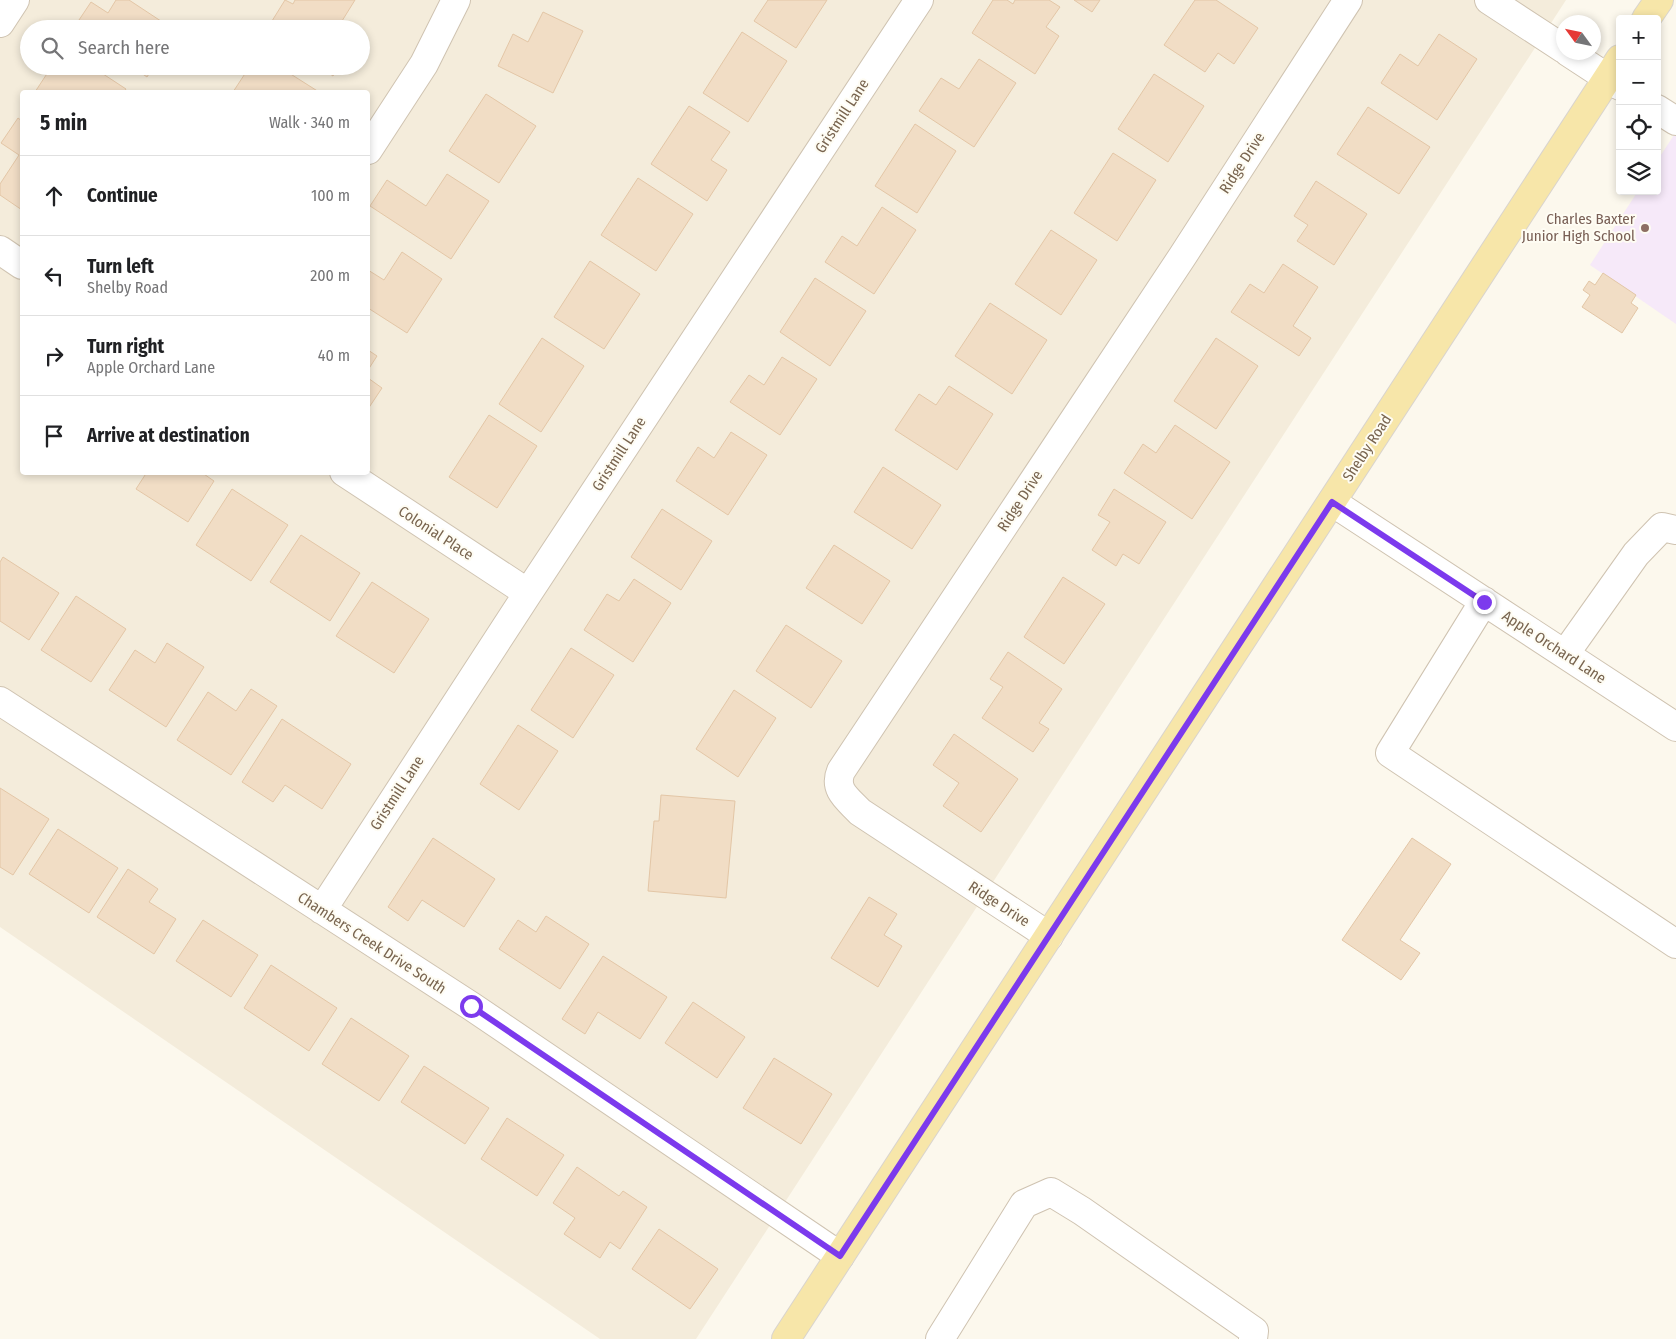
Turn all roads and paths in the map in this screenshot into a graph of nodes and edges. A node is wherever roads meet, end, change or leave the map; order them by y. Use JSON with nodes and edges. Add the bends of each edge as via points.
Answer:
{"nodes":[{"id":1,"x":15,"y":0,"type":"edge"},
{"id":2,"x":456,"y":0,"type":"edge"},
{"id":3,"x":919,"y":0,"type":"edge"},
{"id":4,"x":1348,"y":0,"type":"edge"},
{"id":5,"x":1489,"y":0,"type":"edge"},
{"id":6,"x":1659,"y":0,"type":"edge"},
{"id":7,"x":1649,"y":15,"type":"edge"},
{"id":8,"x":0,"y":23,"type":"edge"},
{"id":9,"x":1556,"y":44,"type":"edge"},
{"id":10,"x":1585,"y":60,"type":"edge"},
{"id":11,"x":1616,"y":74,"type":"edge"},
{"id":12,"x":1661,"y":112,"type":"edge"},
{"id":13,"x":1676,"y":121,"type":"edge"},
{"id":14,"x":370,"y":147,"type":"edge"},
{"id":15,"x":0,"y":250,"type":"edge"},
{"id":16,"x":20,"y":264,"type":"edge"},
{"id":17,"x":349,"y":475,"type":"edge"},
{"id":18,"x":1332,"y":502,"type":"junction"},
{"id":19,"x":1676,"y":530,"type":"edge"},
{"id":20,"x":528,"y":592,"type":"junction"},
{"id":21,"x":1484,"y":602,"type":"junction"},
{"id":22,"x":1565,"y":654,"type":"junction"},
{"id":23,"x":0,"y":701,"type":"edge"},
{"id":24,"x":1676,"y":727,"type":"edge"},
{"id":25,"x":322,"y":910,"type":"junction"},
{"id":26,"x":1049,"y":936,"type":"junction"},
{"id":27,"x":1676,"y":944,"type":"edge"},
{"id":28,"x":840,"y":1256,"type":"junction"},
{"id":29,"x":786,"y":1339,"type":"edge"},
{"id":30,"x":940,"y":1339,"type":"edge"},
{"id":31,"x":1253,"y":1339,"type":"edge"}],
"edges":[{"from":1,"to":8,"type":"street"},
{"from":2,"to":14,"type":"street","via":[[424,64]]},
{"from":3,"to":20,"type":"street","name":"Gristmill Lane"},
{"from":4,"to":26,"type":"street","name":"Ridge Drive","via":[[838,779],[840,791],[860,812]]},
{"from":5,"to":9,"type":"street"},
{"from":6,"to":7,"type":"main road"},
{"from":10,"to":11,"type":"street"},
{"from":11,"to":18,"type":"main road","name":"Shelby Road"},
{"from":12,"to":13,"type":"street"},
{"from":15,"to":16,"type":"street"},
{"from":17,"to":20,"type":"street","name":"Colonial Place"},
{"from":18,"to":21,"type":"street","name":"Apple Orchard Lane"},
{"from":18,"to":26,"type":"main road","name":"Shelby Road"},
{"from":19,"to":22,"type":"street","via":[[1662,527],[1636,554]]},
{"from":20,"to":25,"type":"street","name":"Gristmill Lane"},
{"from":21,"to":22,"type":"street","name":"Apple Orchard Lane"},
{"from":21,"to":27,"type":"street","via":[[1390,754]]},
{"from":22,"to":24,"type":"street","name":"Apple Orchard Lane"},
{"from":23,"to":25,"type":"street","name":"Chambers Creek Drive South"},
{"from":25,"to":28,"type":"street","name":"Chambers Creek Drive South","via":[[471,1006]]},
{"from":26,"to":28,"type":"main road","name":"Shelby Road"},
{"from":28,"to":29,"type":"main road","name":"Shelby Road"},
{"from":30,"to":31,"type":"street","via":[[1024,1204],[1052,1192],[1254,1331]]}]}
